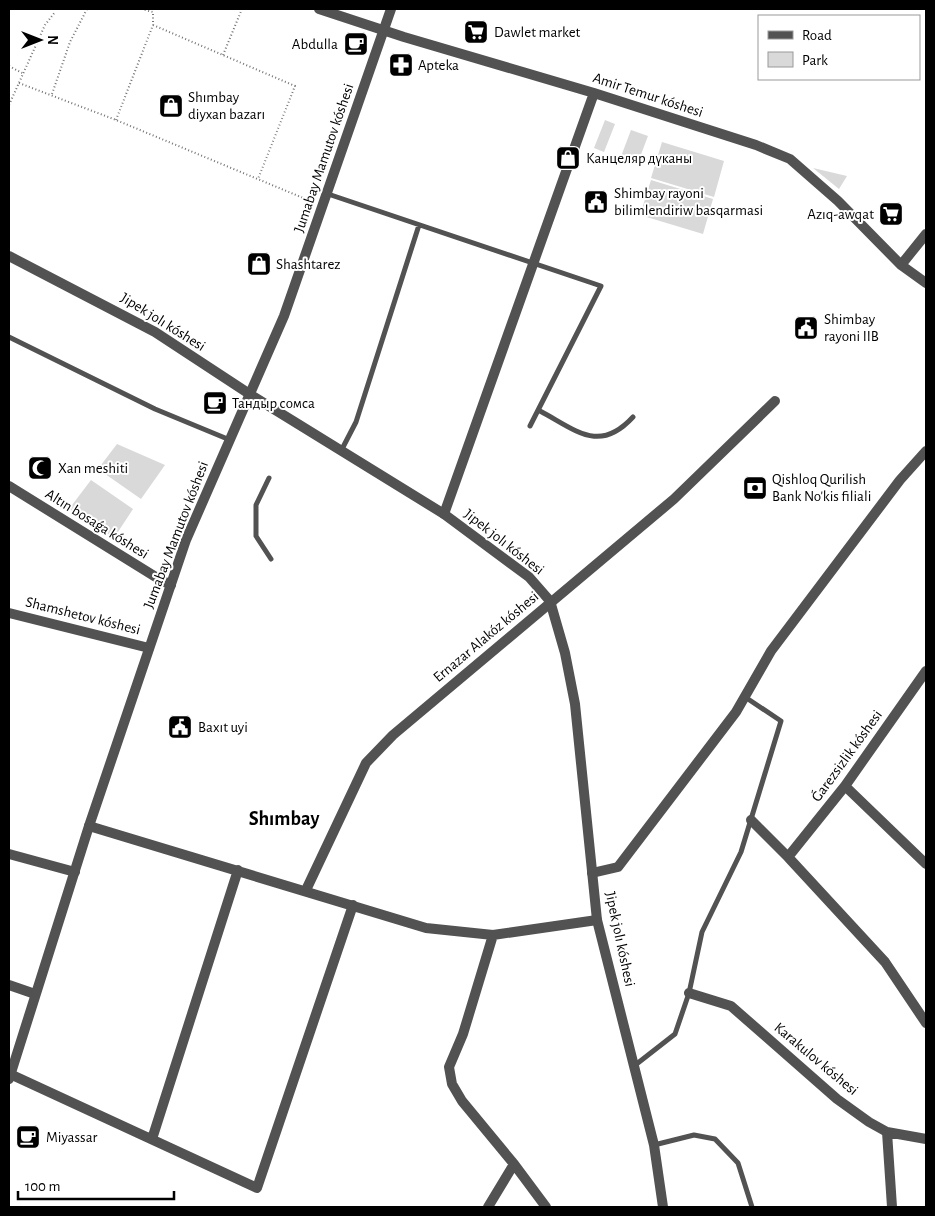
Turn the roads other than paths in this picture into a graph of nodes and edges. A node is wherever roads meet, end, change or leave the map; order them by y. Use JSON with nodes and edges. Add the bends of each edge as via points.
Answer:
{"nodes":[{"id":1,"x":319,"y":9,"type":"edge"},
{"id":2,"x":391,"y":9,"type":"edge"},
{"id":3,"x":383,"y":30,"type":"junction"},
{"id":4,"x":594,"y":93,"type":"junction"},
{"id":5,"x":328,"y":194,"type":"junction"},
{"id":6,"x":419,"y":225,"type":"junction"},
{"id":7,"x":926,"y":234,"type":"edge"},
{"id":8,"x":9,"y":256,"type":"edge"},
{"id":9,"x":533,"y":264,"type":"junction"},
{"id":10,"x":901,"y":265,"type":"junction"},
{"id":11,"x":926,"y":283,"type":"edge"},
{"id":12,"x":9,"y":337,"type":"edge"},
{"id":13,"x":251,"y":396,"type":"junction"},
{"id":14,"x":775,"y":401,"type":"dead end"},
{"id":15,"x":540,"y":410,"type":"junction"},
{"id":16,"x":633,"y":417,"type":"dead end"},
{"id":17,"x":530,"y":426,"type":"dead end"},
{"id":18,"x":230,"y":440,"type":"junction"},
{"id":19,"x":926,"y":451,"type":"edge"},
{"id":20,"x":341,"y":452,"type":"junction"},
{"id":21,"x":269,"y":478,"type":"dead end"},
{"id":22,"x":9,"y":486,"type":"edge"},
{"id":23,"x":444,"y":514,"type":"junction"},
{"id":24,"x":270,"y":559,"type":"dead end"},
{"id":25,"x":172,"y":585,"type":"junction"},
{"id":26,"x":550,"y":601,"type":"junction"},
{"id":27,"x":9,"y":613,"type":"edge"},
{"id":28,"x":149,"y":648,"type":"junction"},
{"id":29,"x":925,"y":678,"type":"edge"},
{"id":30,"x":745,"y":697,"type":"junction"},
{"id":31,"x":845,"y":786,"type":"junction"},
{"id":32,"x":751,"y":820,"type":"junction"},
{"id":33,"x":88,"y":826,"type":"junction"},
{"id":34,"x":9,"y":854,"type":"edge"},
{"id":35,"x":788,"y":857,"type":"junction"},
{"id":36,"x":926,"y":864,"type":"edge"},
{"id":37,"x":238,"y":870,"type":"junction"},
{"id":38,"x":75,"y":872,"type":"junction"},
{"id":39,"x":592,"y":873,"type":"junction"},
{"id":40,"x":306,"y":890,"type":"junction"},
{"id":41,"x":353,"y":905,"type":"junction"},
{"id":42,"x":597,"y":920,"type":"junction"},
{"id":43,"x":493,"y":935,"type":"junction"},
{"id":44,"x":9,"y":985,"type":"edge"},
{"id":45,"x":690,"y":993,"type":"junction"},
{"id":46,"x":35,"y":994,"type":"junction"},
{"id":47,"x":926,"y":1023,"type":"edge"},
{"id":48,"x":634,"y":1066,"type":"junction"},
{"id":49,"x":10,"y":1076,"type":"edge"},
{"id":50,"x":887,"y":1132,"type":"junction"},
{"id":51,"x":152,"y":1139,"type":"junction"},
{"id":52,"x":926,"y":1139,"type":"edge"},
{"id":53,"x":654,"y":1145,"type":"junction"},
{"id":54,"x":514,"y":1164,"type":"junction"},
{"id":55,"x":488,"y":1207,"type":"edge"},
{"id":56,"x":546,"y":1207,"type":"edge"},
{"id":57,"x":663,"y":1207,"type":"edge"},
{"id":58,"x":752,"y":1207,"type":"edge"},
{"id":59,"x":892,"y":1207,"type":"edge"}],
"edges":[{"from":1,"to":3,"type":"street","name":"Amir Temur kóshesi"},
{"from":2,"to":3,"type":"street","name":"Jumabay Mamutov kóshesi"},
{"from":3,"to":4,"type":"street","name":"Amir Temur kóshesi"},
{"from":3,"to":5,"type":"street","name":"Jumabay Mamutov kóshesi"},
{"from":4,"to":9,"type":"street"},
{"from":4,"to":10,"type":"street","name":"Amir Temur kóshesi","via":[[790,159],[838,201]]},
{"from":5,"to":6,"type":"lane"},
{"from":5,"to":13,"type":"street","name":"Jumabay Mamutov kóshesi"},
{"from":6,"to":9,"type":"lane"},
{"from":6,"to":20,"type":"lane","via":[[356,422]]},
{"from":7,"to":10,"type":"street"},
{"from":8,"to":13,"type":"street","name":"Jipek jolı kóshesi","via":[[155,332]]},
{"from":9,"to":15,"type":"lane","via":[[601,286]]},
{"from":9,"to":23,"type":"street"},
{"from":10,"to":11,"type":"street","name":"Amir Temur kóshesi"},
{"from":12,"to":18,"type":"lane","via":[[155,409]]},
{"from":13,"to":18,"type":"street","name":"Jumabay Mamutov kóshesi"},
{"from":13,"to":20,"type":"street","name":"Jipek jolı kóshesi"},
{"from":14,"to":26,"type":"street","name":"Ernazar Alakóz kóshesi","via":[[674,499]]},
{"from":15,"to":16,"type":"lane","via":[[590,437],[608,436]]},
{"from":15,"to":17,"type":"lane"},
{"from":18,"to":25,"type":"street","name":"Jumabay Mamutov kóshesi","via":[[186,540]]},
{"from":19,"to":30,"type":"street","via":[[900,480],[771,651]]},
{"from":20,"to":23,"type":"street","name":"Jipek jolı kóshesi"},
{"from":21,"to":24,"type":"lane","via":[[256,504],[256,536]]},
{"from":22,"to":25,"type":"street","name":"Altın bosaǵa kóshesi"},
{"from":23,"to":26,"type":"street","name":"Jipek jolı kóshesi","via":[[529,577]]},
{"from":25,"to":28,"type":"street","name":"Jumabay Mamutov kóshesi"},
{"from":26,"to":39,"type":"street","name":"Jipek jolı kóshesi","via":[[575,704]]},
{"from":26,"to":40,"type":"street","name":"Ernazar Alakóz kóshesi","via":[[393,735],[366,763]]},
{"from":27,"to":28,"type":"street","name":"Shamshetov kóshesi"},
{"from":28,"to":33,"type":"street","name":"Jumabay Mamutov kóshesi"},
{"from":29,"to":31,"type":"street","name":"Ǵarezsizlik kóshesi"},
{"from":30,"to":32,"type":"lane","via":[[781,721]]},
{"from":30,"to":39,"type":"street","via":[[618,867]]},
{"from":31,"to":35,"type":"street","name":"Ǵarezsizlik kóshesi"},
{"from":31,"to":36,"type":"street"},
{"from":32,"to":35,"type":"street"},
{"from":32,"to":45,"type":"lane","via":[[741,852],[702,932]]},
{"from":33,"to":37,"type":"street"},
{"from":33,"to":38,"type":"street","name":"Jumabay Mamutov kóshesi"},
{"from":34,"to":38,"type":"street"},
{"from":35,"to":47,"type":"street","via":[[885,962]]},
{"from":37,"to":40,"type":"street"},
{"from":37,"to":51,"type":"street"},
{"from":38,"to":46,"type":"street","name":"Jumabay Mamutov kóshesi"},
{"from":39,"to":42,"type":"street","name":"Jipek jolı kóshesi"},
{"from":40,"to":41,"type":"street"},
{"from":41,"to":43,"type":"street","via":[[426,928]]},
{"from":41,"to":51,"type":"street","via":[[257,1188]]},
{"from":42,"to":43,"type":"street"},
{"from":42,"to":48,"type":"street","name":"Jipek jolı kóshesi"},
{"from":43,"to":54,"type":"street","via":[[463,1034],[449,1067],[452,1084],[462,1101]]},
{"from":44,"to":46,"type":"street"},
{"from":45,"to":48,"type":"lane","via":[[675,1034]]},
{"from":45,"to":50,"type":"street","name":"Karakulov kóshesi","via":[[731,1006],[837,1098]]},
{"from":46,"to":49,"type":"street","name":"Jumabay Mamutov kóshesi"},
{"from":48,"to":53,"type":"street","name":"Jipek jolı kóshesi"},
{"from":49,"to":51,"type":"street"},
{"from":50,"to":52,"type":"street","name":"Karakulov kóshesi"},
{"from":50,"to":59,"type":"street"},
{"from":53,"to":57,"type":"street","name":"Jipek jolı kóshesi"},
{"from":53,"to":58,"type":"lane","via":[[694,1134],[715,1139],[738,1163]]},
{"from":54,"to":55,"type":"street"},
{"from":54,"to":56,"type":"street"}]}
